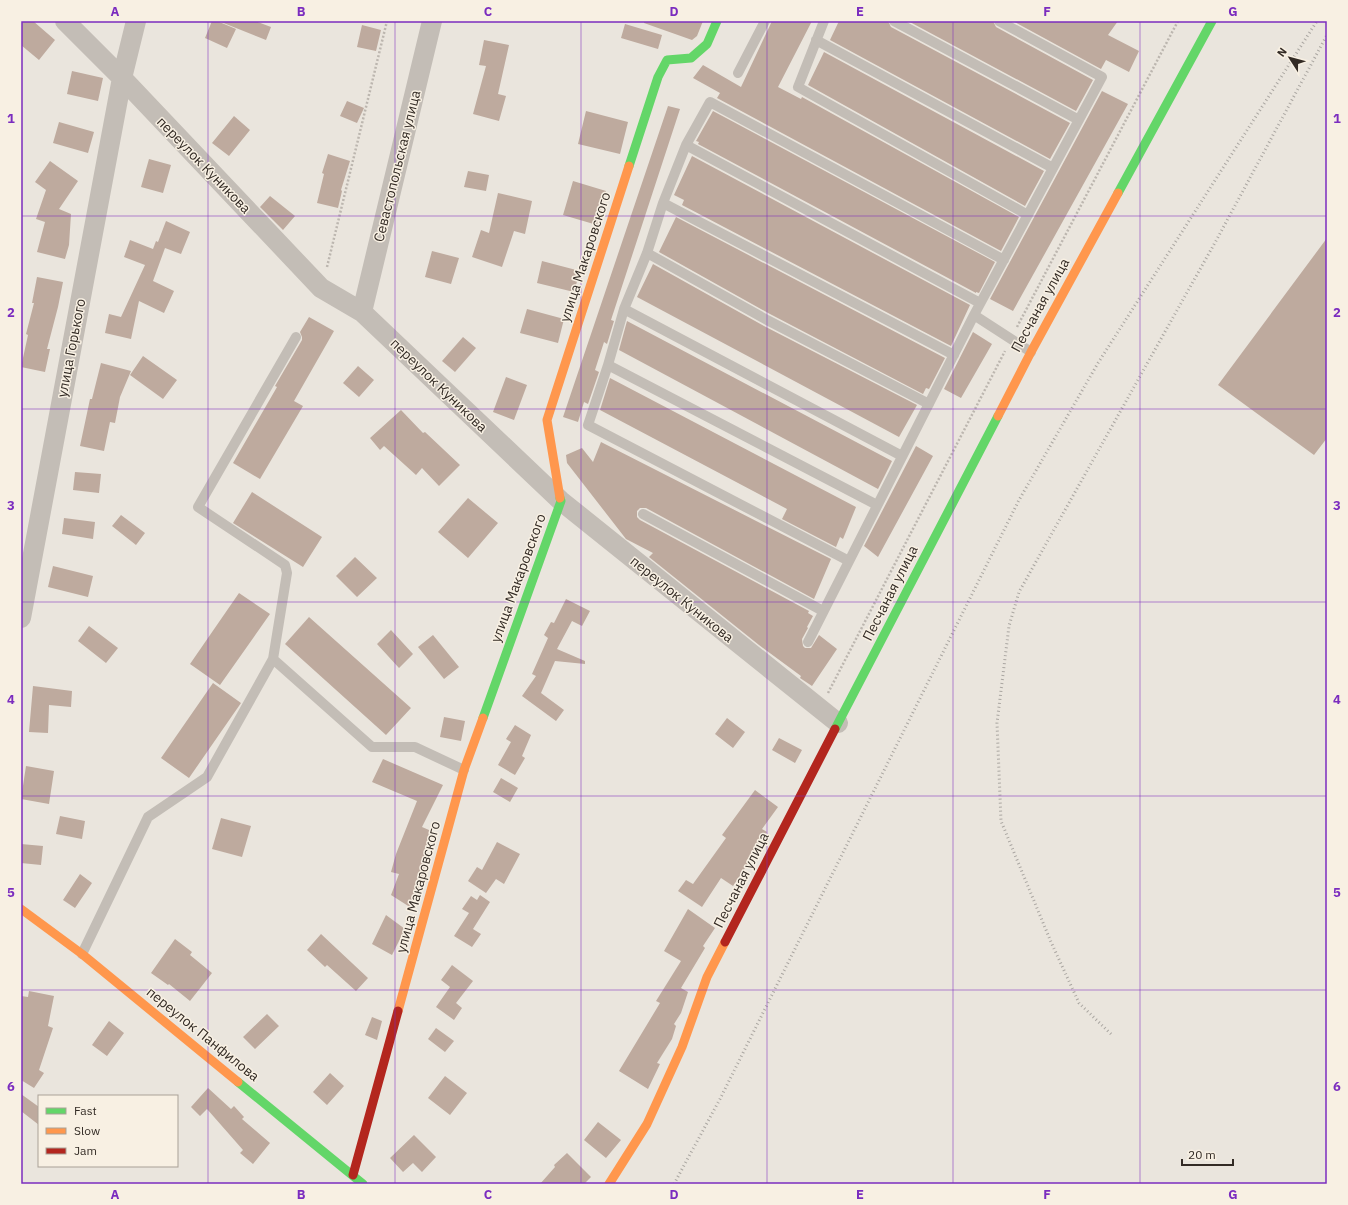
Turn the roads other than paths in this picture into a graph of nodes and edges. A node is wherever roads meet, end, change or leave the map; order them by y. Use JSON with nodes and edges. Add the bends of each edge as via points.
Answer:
{"nodes":[{"id":1,"x":65,"y":21,"type":"edge"},
{"id":2,"x":136,"y":21,"type":"edge"},
{"id":3,"x":432,"y":21,"type":"edge"},
{"id":4,"x":717,"y":21,"type":"edge"},
{"id":5,"x":765,"y":21,"type":"edge"},
{"id":6,"x":824,"y":21,"type":"edge"},
{"id":7,"x":894,"y":21,"type":"edge"},
{"id":8,"x":1000,"y":21,"type":"edge"},
{"id":9,"x":1212,"y":21,"type":"edge"},
{"id":10,"x":1012,"y":24,"type":"edge"},
{"id":11,"x":816,"y":40,"type":"junction"},
{"id":12,"x":738,"y":73,"type":"dead end"},
{"id":13,"x":122,"y":78,"type":"junction"},
{"id":14,"x":1079,"y":120,"type":"junction"},
{"id":15,"x":686,"y":145,"type":"junction"},
{"id":16,"x":1053,"y":168,"type":"junction"},
{"id":17,"x":663,"y":203,"type":"junction"},
{"id":18,"x":1028,"y":215,"type":"junction"},
{"id":19,"x":647,"y":253,"type":"junction"},
{"id":20,"x":1004,"y":260,"type":"junction"},
{"id":21,"x":980,"y":303,"type":"junction"},
{"id":22,"x":624,"y":309,"type":"junction"},
{"id":23,"x":362,"y":312,"type":"junction"},
{"id":24,"x":974,"y":315,"type":"junction"},
{"id":25,"x":296,"y":337,"type":"dead end"},
{"id":26,"x":1031,"y":352,"type":"junction"},
{"id":27,"x":954,"y":355,"type":"junction"},
{"id":28,"x":608,"y":365,"type":"junction"},
{"id":29,"x":929,"y":404,"type":"junction"},
{"id":30,"x":902,"y":456,"type":"junction"},
{"id":31,"x":561,"y":501,"type":"junction"},
{"id":32,"x":877,"y":505,"type":"junction"},
{"id":33,"x":643,"y":514,"type":"dead end"},
{"id":34,"x":849,"y":561,"type":"junction"},
{"id":35,"x":823,"y":611,"type":"junction"},
{"id":36,"x":21,"y":618,"type":"edge"},
{"id":37,"x":808,"y":642,"type":"dead end"},
{"id":38,"x":273,"y":659,"type":"junction"},
{"id":39,"x":838,"y":723,"type":"junction"},
{"id":40,"x":464,"y":770,"type":"junction"},
{"id":41,"x":21,"y":909,"type":"edge"},
{"id":42,"x":82,"y":954,"type":"junction"},
{"id":43,"x":353,"y":1175,"type":"junction"},
{"id":44,"x":364,"y":1184,"type":"edge"},
{"id":45,"x":608,"y":1184,"type":"edge"}],
"edges":[{"from":1,"to":13,"type":"street","name":"переулок Куникова"},
{"from":2,"to":13,"type":"street","name":"улица Горького"},
{"from":3,"to":23,"type":"street","name":"Севастопольская улица"},
{"from":4,"to":31,"type":"street","name":"улица Макаровского","via":[[707,44],[691,58],[667,60],[658,77],[547,420]]},
{"from":5,"to":12,"type":"lane"},
{"from":6,"to":11,"type":"lane"},
{"from":7,"to":14,"type":"lane"},
{"from":8,"to":10,"type":"lane"},
{"from":9,"to":26,"type":"street","name":"Песчаная улица"},
{"from":10,"to":14,"type":"lane","via":[[1102,77]]},
{"from":11,"to":16,"type":"lane"},
{"from":11,"to":18,"type":"lane","via":[[798,87]]},
{"from":13,"to":23,"type":"street","name":"переулок Куникова","via":[[321,288]]},
{"from":13,"to":36,"type":"street","name":"улица Горького"},
{"from":14,"to":16,"type":"lane"},
{"from":15,"to":17,"type":"lane"},
{"from":15,"to":20,"type":"lane","via":[[710,102]]},
{"from":15,"to":21,"type":"lane"},
{"from":16,"to":18,"type":"lane"},
{"from":17,"to":19,"type":"lane"},
{"from":17,"to":27,"type":"lane"},
{"from":18,"to":20,"type":"lane"},
{"from":19,"to":22,"type":"lane"},
{"from":19,"to":29,"type":"lane","via":[[767,320]]},
{"from":20,"to":21,"type":"lane"},
{"from":21,"to":24,"type":"lane"},
{"from":22,"to":28,"type":"lane"},
{"from":22,"to":30,"type":"lane"},
{"from":23,"to":31,"type":"street","name":"переулок Куникова"},
{"from":24,"to":26,"type":"lane"},
{"from":24,"to":27,"type":"lane"},
{"from":25,"to":38,"type":"lane","via":[[198,507],[285,565],[287,573]]},
{"from":26,"to":39,"type":"street","name":"Песчаная улица"},
{"from":27,"to":29,"type":"lane"},
{"from":28,"to":32,"type":"lane"},
{"from":28,"to":34,"type":"lane","via":[[588,425]]},
{"from":29,"to":30,"type":"lane"},
{"from":30,"to":32,"type":"lane"},
{"from":31,"to":39,"type":"street","name":"переулок Куникова"},
{"from":31,"to":40,"type":"street","name":"улица Макаровского"},
{"from":32,"to":34,"type":"lane"},
{"from":33,"to":35,"type":"lane"},
{"from":34,"to":35,"type":"lane"},
{"from":35,"to":37,"type":"lane"},
{"from":38,"to":40,"type":"lane","via":[[372,747],[415,747]]},
{"from":38,"to":42,"type":"lane","via":[[208,777],[148,818]]},
{"from":39,"to":45,"type":"street","name":"Песчаная улица","via":[[707,977],[682,1047],[647,1124]]},
{"from":40,"to":43,"type":"street","name":"улица Макаровского"},
{"from":41,"to":42,"type":"street","name":"переулок Панфилова"},
{"from":42,"to":43,"type":"street","name":"переулок Панфилова"},
{"from":43,"to":44,"type":"street","name":"переулок Панфилова"}]}
